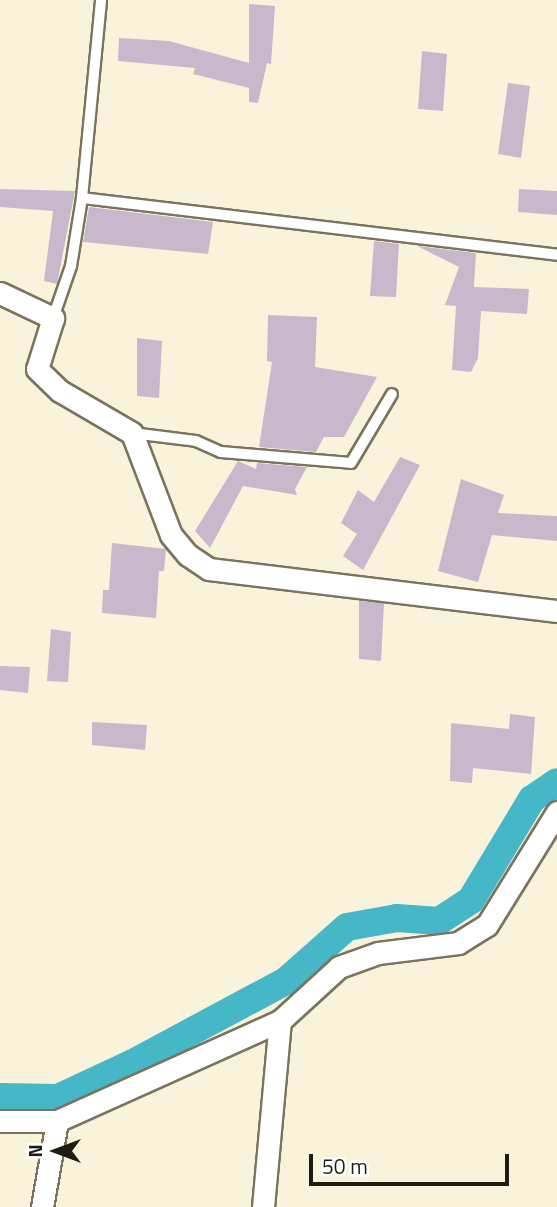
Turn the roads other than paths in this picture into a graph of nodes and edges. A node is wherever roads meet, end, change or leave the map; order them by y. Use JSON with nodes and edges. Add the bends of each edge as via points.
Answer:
{"nodes":[{"id":1,"x":101,"y":0,"type":"edge"},
{"id":2,"x":82,"y":198,"type":"junction"},
{"id":3,"x":557,"y":254,"type":"edge"},
{"id":4,"x":0,"y":293,"type":"edge"},
{"id":5,"x":53,"y":318,"type":"junction"},
{"id":6,"x":392,"y":394,"type":"dead end"},
{"id":7,"x":132,"y":433,"type":"junction"},
{"id":8,"x":557,"y":611,"type":"edge"},
{"id":9,"x":557,"y":812,"type":"edge"},
{"id":10,"x":280,"y":1021,"type":"junction"},
{"id":11,"x":0,"y":1121,"type":"edge"},
{"id":12,"x":57,"y":1121,"type":"junction"},
{"id":13,"x":42,"y":1207,"type":"edge"},
{"id":14,"x":263,"y":1207,"type":"edge"}],
"edges":[{"from":1,"to":2,"type":"lane"},
{"from":2,"to":3,"type":"lane"},
{"from":2,"to":5,"type":"lane","via":[[71,267]]},
{"from":4,"to":5,"type":"street"},
{"from":5,"to":7,"type":"street","via":[[37,369],[60,391]]},
{"from":6,"to":7,"type":"lane","via":[[351,463],[221,452],[196,440]]},
{"from":7,"to":8,"type":"street","via":[[171,535],[188,555],[209,569]]},
{"from":9,"to":10,"type":"street","via":[[487,925],[458,943],[378,953],[339,967]]},
{"from":10,"to":12,"type":"street"},
{"from":10,"to":14,"type":"street"},
{"from":11,"to":12,"type":"street"},
{"from":12,"to":13,"type":"street"}]}
